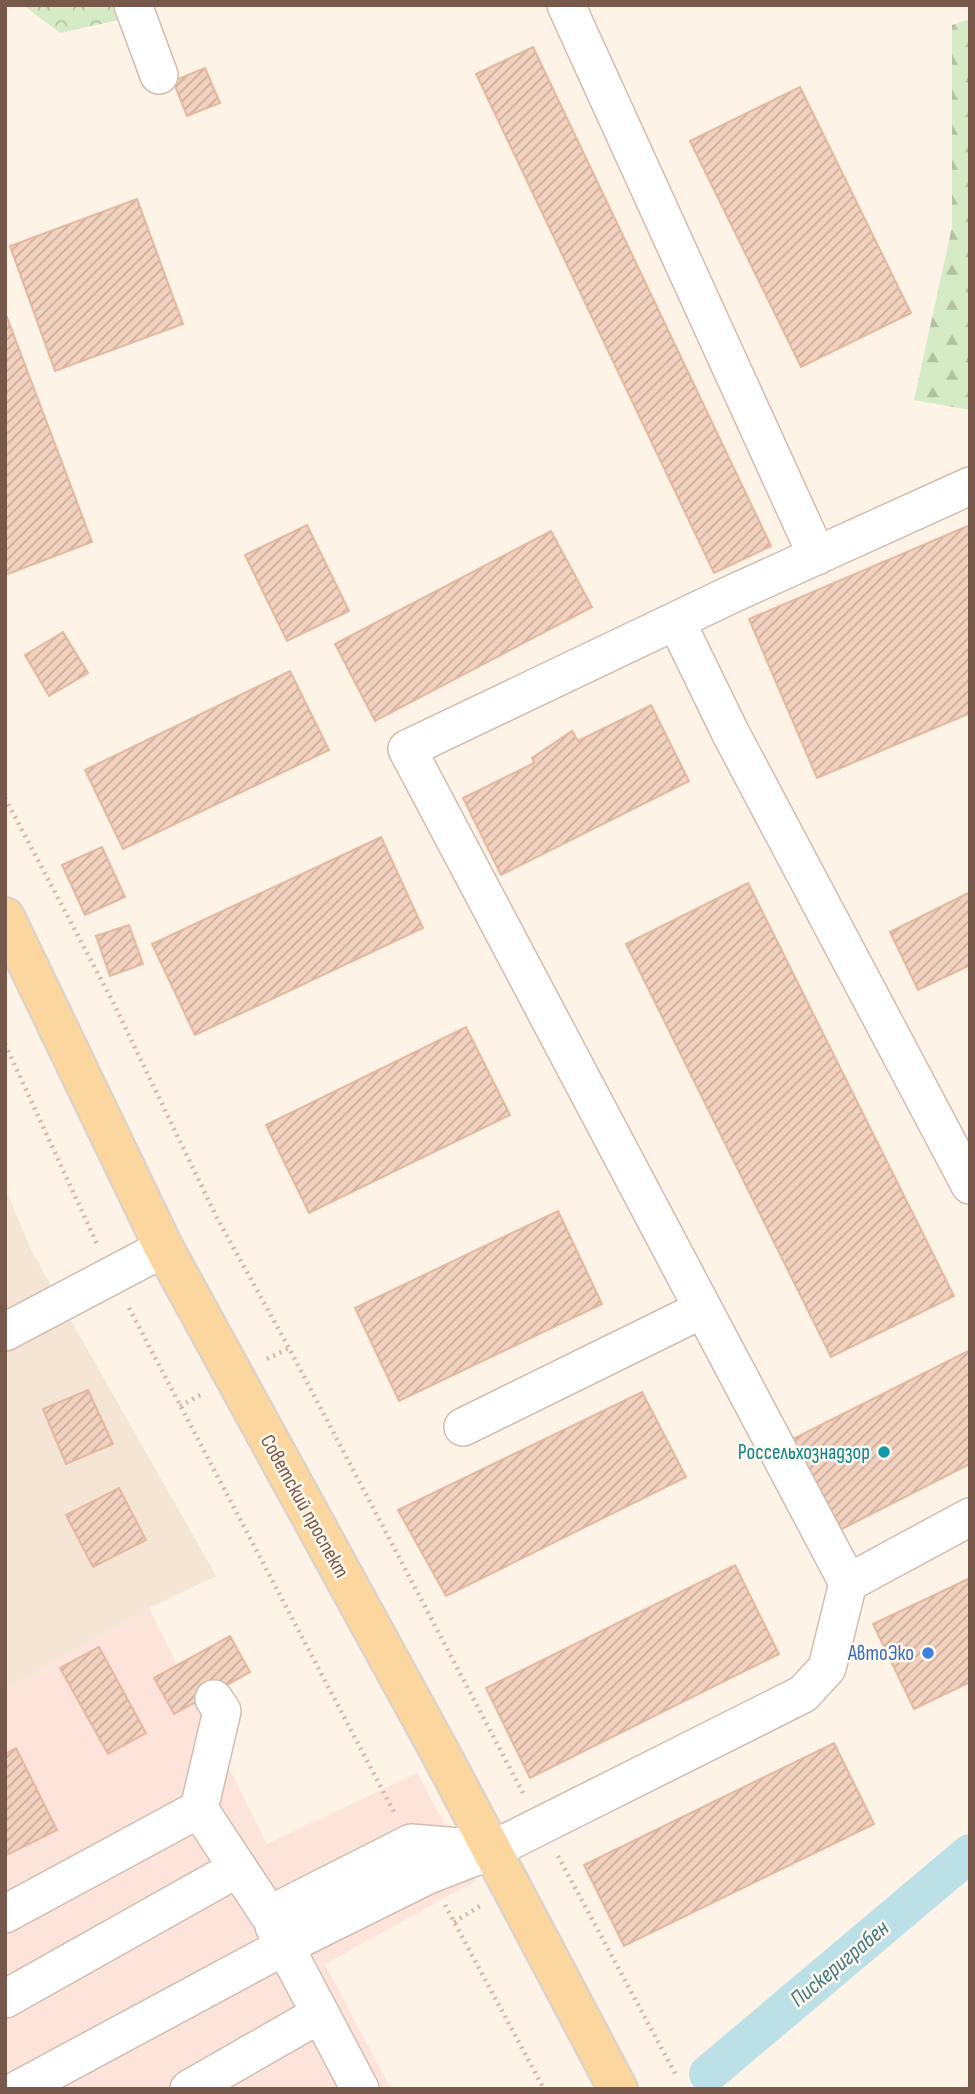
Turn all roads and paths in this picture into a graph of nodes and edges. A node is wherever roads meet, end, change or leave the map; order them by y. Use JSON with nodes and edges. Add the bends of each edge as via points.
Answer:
{"nodes":[{"id":1,"x":133,"y":5,"type":"edge"},
{"id":2,"x":565,"y":5,"type":"edge"},
{"id":3,"x":159,"y":75,"type":"dead end"},
{"id":4,"x":970,"y":486,"type":"edge"},
{"id":5,"x":817,"y":556,"type":"junction"},
{"id":6,"x":676,"y":621,"type":"junction"},
{"id":7,"x":5,"y":798,"type":"edge"},
{"id":8,"x":5,"y":917,"type":"edge"},
{"id":9,"x":5,"y":1044,"type":"edge"},
{"id":10,"x":970,"y":1185,"type":"edge"},
{"id":11,"x":164,"y":1248,"type":"junction"},
{"id":12,"x":112,"y":1275,"type":"junction"},
{"id":13,"x":703,"y":1310,"type":"junction"},
{"id":14,"x":5,"y":1332,"type":"edge"},
{"id":15,"x":463,"y":1427,"type":"dead end"},
{"id":16,"x":970,"y":1517,"type":"edge"},
{"id":17,"x":848,"y":1583,"type":"junction"},
{"id":18,"x":214,"y":1699,"type":"dead end"},
{"id":19,"x":199,"y":1809,"type":"junction"},
{"id":20,"x":540,"y":1825,"type":"junction"},
{"id":21,"x":411,"y":1843,"type":"junction"},
{"id":22,"x":492,"y":1850,"type":"junction"},
{"id":23,"x":238,"y":1868,"type":"junction"},
{"id":24,"x":428,"y":1875,"type":"junction"},
{"id":25,"x":5,"y":1914,"type":"edge"},
{"id":26,"x":276,"y":1931,"type":"junction"},
{"id":27,"x":5,"y":1999,"type":"edge"},
{"id":28,"x":320,"y":2014,"type":"junction"},
{"id":29,"x":677,"y":2077,"type":"dead end"},
{"id":30,"x":358,"y":2088,"type":"edge"},
{"id":31,"x":19,"y":2089,"type":"edge"},
{"id":32,"x":189,"y":2089,"type":"edge"},
{"id":33,"x":544,"y":2089,"type":"edge"},
{"id":34,"x":618,"y":2089,"type":"edge"}],
"edges":[{"from":1,"to":3,"type":"street"},
{"from":2,"to":5,"type":"street"},
{"from":4,"to":5,"type":"street"},
{"from":5,"to":6,"type":"street"},
{"from":6,"to":10,"type":"street"},
{"from":6,"to":13,"type":"street","via":[[407,749]]},
{"from":7,"to":20,"type":"path","via":[[112,1000],[216,1216]]},
{"from":8,"to":11,"type":"main road","name":"Советский проспект"},
{"from":9,"to":12,"type":"path"},
{"from":11,"to":12,"type":"street"},
{"from":11,"to":22,"type":"main road","name":"Советский проспект"},
{"from":12,"to":14,"type":"street"},
{"from":12,"to":21,"type":"path"},
{"from":13,"to":15,"type":"street"},
{"from":13,"to":17,"type":"street"},
{"from":16,"to":17,"type":"street"},
{"from":17,"to":20,"type":"street","via":[[827,1668],[803,1694]]},
{"from":18,"to":19,"type":"street","via":[[222,1711]]},
{"from":19,"to":23,"type":"street"},
{"from":19,"to":25,"type":"street"},
{"from":20,"to":22,"type":"street"},
{"from":20,"to":29,"type":"path"},
{"from":21,"to":22,"type":"street"},
{"from":21,"to":26,"type":"street"},
{"from":22,"to":24,"type":"street"},
{"from":22,"to":34,"type":"main road","name":"Советский проспект"},
{"from":23,"to":26,"type":"street"},
{"from":23,"to":27,"type":"street"},
{"from":24,"to":26,"type":"street"},
{"from":24,"to":33,"type":"path"},
{"from":26,"to":28,"type":"street"},
{"from":26,"to":31,"type":"street"},
{"from":28,"to":30,"type":"street"},
{"from":28,"to":32,"type":"street"}]}
